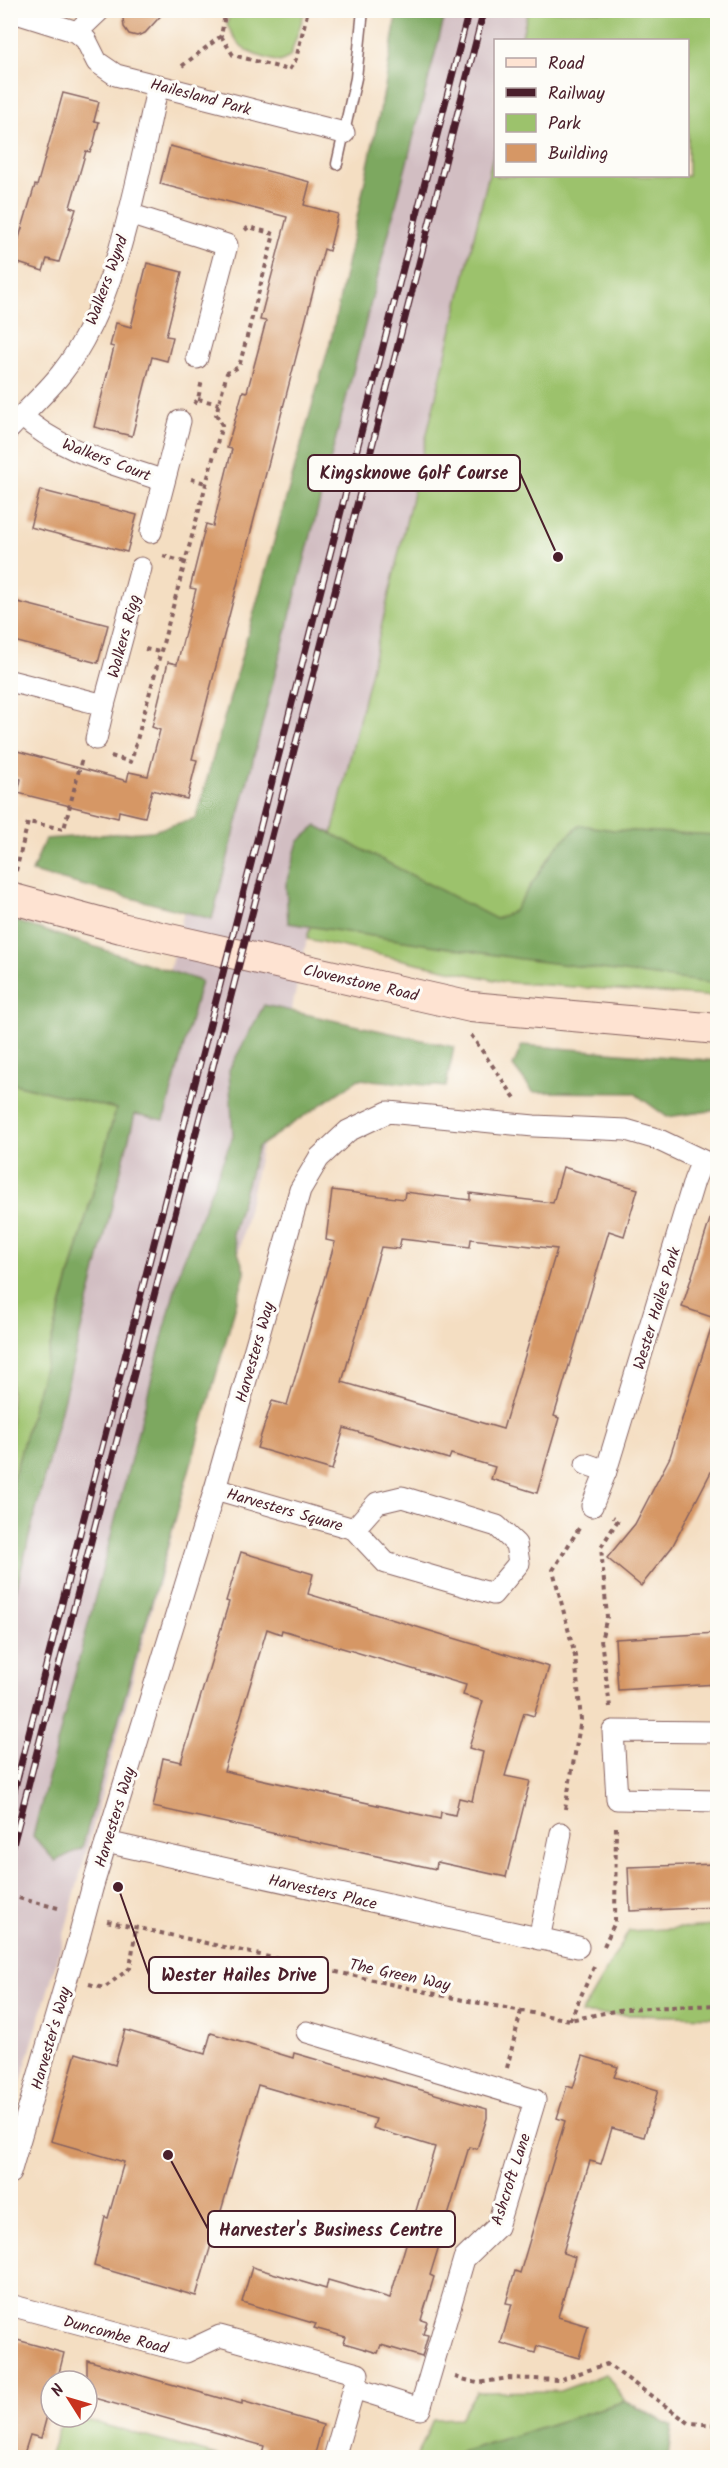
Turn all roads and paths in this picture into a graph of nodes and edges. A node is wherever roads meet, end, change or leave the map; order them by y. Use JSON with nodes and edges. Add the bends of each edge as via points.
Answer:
{"nodes":[{"id":1,"x":100,"y":10,"type":"edge"},
{"id":2,"x":226,"y":10,"type":"edge"},
{"id":3,"x":313,"y":10,"type":"edge"},
{"id":4,"x":363,"y":10,"type":"edge"},
{"id":5,"x":10,"y":11,"type":"edge"},
{"id":6,"x":77,"y":32,"type":"junction"},
{"id":7,"x":221,"y":36,"type":"junction"},
{"id":8,"x":158,"y":85,"type":"junction"},
{"id":9,"x":344,"y":134,"type":"junction"},
{"id":10,"x":337,"y":164,"type":"dead end"},
{"id":11,"x":129,"y":214,"type":"junction"},
{"id":12,"x":227,"y":245,"type":"junction"},
{"id":13,"x":197,"y":358,"type":"joint"},
{"id":14,"x":198,"y":399,"type":"junction"},
{"id":15,"x":219,"y":404,"type":"junction"},
{"id":16,"x":180,"y":421,"type":"joint"},
{"id":17,"x":16,"y":422,"type":"edge"},
{"id":18,"x":165,"y":481,"type":"junction"},
{"id":19,"x":151,"y":532,"type":"dead end"},
{"id":20,"x":141,"y":568,"type":"dead end"},
{"id":21,"x":10,"y":681,"type":"edge"},
{"id":22,"x":104,"y":705,"type":"junction"},
{"id":23,"x":96,"y":739,"type":"junction"},
{"id":24,"x":12,"y":889,"type":"edge"},
{"id":25,"x":442,"y":1000,"type":"junction"},
{"id":26,"x":717,"y":1029,"type":"edge"},
{"id":27,"x":534,"y":1126,"type":"junction"},
{"id":28,"x":710,"y":1165,"type":"edge"},
{"id":29,"x":586,"y":1464,"type":"dead end"},
{"id":30,"x":606,"y":1471,"type":"junction"},
{"id":31,"x":215,"y":1489,"type":"junction"},
{"id":32,"x":592,"y":1506,"type":"junction"},
{"id":33,"x":354,"y":1530,"type":"junction"},
{"id":34,"x":613,"y":1731,"type":"junction"},
{"id":35,"x":717,"y":1732,"type":"edge"},
{"id":36,"x":617,"y":1799,"type":"junction"},
{"id":37,"x":717,"y":1801,"type":"edge"},
{"id":38,"x":561,"y":1833,"type":"joint"},
{"id":39,"x":106,"y":1842,"type":"junction"},
{"id":40,"x":10,"y":1896,"type":"edge"},
{"id":41,"x":68,"y":1910,"type":"dead end"},
{"id":42,"x":102,"y":1919,"type":"dead end"},
{"id":43,"x":136,"y":1928,"type":"junction"},
{"id":44,"x":79,"y":1937,"type":"joint"},
{"id":45,"x":539,"y":1939,"type":"junction"},
{"id":46,"x":578,"y":1947,"type":"dead end"},
{"id":47,"x":600,"y":1955,"type":"dead end"},
{"id":48,"x":595,"y":1966,"type":"dead end"},
{"id":49,"x":67,"y":1978,"type":"junction"},
{"id":50,"x":717,"y":2005,"type":"edge"},
{"id":51,"x":522,"y":2011,"type":"junction"},
{"id":52,"x":570,"y":2020,"type":"junction"},
{"id":53,"x":307,"y":2032,"type":"dead end"},
{"id":54,"x":502,"y":2089,"type":"junction"},
{"id":55,"x":10,"y":2173,"type":"edge"},
{"id":56,"x":10,"y":2306,"type":"edge"},
{"id":57,"x":431,"y":2371,"type":"junction"},
{"id":58,"x":356,"y":2381,"type":"junction"},
{"id":59,"x":717,"y":2425,"type":"edge"},
{"id":60,"x":334,"y":2457,"type":"edge"}],
"edges":[{"from":1,"to":6,"type":"street"},
{"from":2,"to":7,"type":"path"},
{"from":3,"to":7,"type":"path","via":[[307,14],[296,59],[289,70],[233,55]]},
{"from":4,"to":9,"type":"lane","via":[[356,78]]},
{"from":5,"to":6,"type":"street"},
{"from":6,"to":8,"type":"street","name":"Hailesland Park","via":[[86,40],[97,62],[116,75]]},
{"from":7,"to":8,"type":"path"},
{"from":8,"to":9,"type":"street","name":"Hailesland Park"},
{"from":8,"to":11,"type":"street","name":"Walkers Wynd"},
{"from":9,"to":10,"type":"lane"},
{"from":11,"to":12,"type":"street","name":"Walkers Wynd"},
{"from":11,"to":17,"type":"street","name":"Walkers Wynd","via":[[91,325],[61,374]]},
{"from":12,"to":13,"type":"street"},
{"from":12,"to":15,"type":"path","via":[[249,227],[274,234],[239,367],[227,373]]},
{"from":13,"to":14,"type":"path","via":[[203,377]]},
{"from":14,"to":15,"type":"path"},
{"from":14,"to":16,"type":"path"},
{"from":15,"to":23,"type":"path","via":[[216,414],[222,425],[131,762],[108,756]]},
{"from":16,"to":18,"type":"street","name":"Walkers Court"},
{"from":17,"to":18,"type":"street","name":"Walkers Court","via":[[77,450]]},
{"from":18,"to":19,"type":"street","name":"Walkers Court"},
{"from":20,"to":22,"type":"street","name":"Walkers Rigg"},
{"from":21,"to":22,"type":"street"},
{"from":22,"to":23,"type":"street","name":"Walkers Rigg"},
{"from":23,"to":24,"type":"path","via":[[82,757],[64,829],[28,822]]},
{"from":24,"to":25,"type":"street","name":"Clovenstone Road","via":[[121,928]]},
{"from":25,"to":26,"type":"street","name":"Clovenstone Road","via":[[471,1007]]},
{"from":25,"to":27,"type":"path","via":[[469,1031]]},
{"from":27,"to":28,"type":"street","name":"Harvesters Way","via":[[626,1130],[657,1139]]},
{"from":27,"to":31,"type":"street","name":"Harvesters Way","via":[[388,1112],[348,1131],[319,1158],[300,1190]]},
{"from":28,"to":30,"type":"street","name":"Wester Hailes Park","via":[[694,1181]]},
{"from":29,"to":30,"type":"street"},
{"from":30,"to":32,"type":"street","name":"Wester Hailes Park"},
{"from":31,"to":33,"type":"street","name":"Harvesters Square"},
{"from":31,"to":39,"type":"street","name":"Harvesters Way"},
{"from":32,"to":34,"type":"path","via":[[618,1520],[601,1547],[607,1617],[601,1640]]},
{"from":32,"to":38,"type":"path","via":[[553,1570],[575,1656],[581,1720]]},
{"from":33,"to":33,"type":"street","name":"Harvesters Square","via":[[386,1563],[493,1594],[519,1563],[516,1544],[497,1526],[402,1497],[377,1503]]},
{"from":34,"to":35,"type":"street"},
{"from":34,"to":36,"type":"street"},
{"from":36,"to":37,"type":"street"},
{"from":36,"to":47,"type":"path","via":[[615,1922]]},
{"from":38,"to":45,"type":"street"},
{"from":39,"to":44,"type":"street","name":"Harvesters Way","bridge":true},
{"from":39,"to":45,"type":"street","name":"Harvesters Place"},
{"from":40,"to":41,"type":"path"},
{"from":42,"to":43,"type":"path","name":"The Green Way"},
{"from":43,"to":49,"type":"path","via":[[130,1968],[104,1988]]},
{"from":43,"to":51,"type":"path","name":"The Green Way"},
{"from":44,"to":49,"type":"street","name":"Harvester's Way"},
{"from":45,"to":46,"type":"street","name":"Harvesters Place"},
{"from":48,"to":52,"type":"path"},
{"from":49,"to":55,"type":"street","name":"Harvester's Way"},
{"from":50,"to":52,"type":"path","name":"The Green Way","via":[[624,2009]]},
{"from":51,"to":52,"type":"path","name":"The Green Way"},
{"from":51,"to":54,"type":"path"},
{"from":53,"to":54,"type":"street","name":"Ashcroft Lane"},
{"from":54,"to":57,"type":"street","name":"Ashcroft Lane","via":[[535,2100],[497,2227],[464,2259]]},
{"from":56,"to":58,"type":"street","name":"Duncombe Road","via":[[186,2352],[220,2336]]},
{"from":57,"to":58,"type":"street","name":"Ashcroft Lane","via":[[420,2409]]},
{"from":57,"to":59,"type":"path","via":[[477,2383],[510,2378],[558,2380],[607,2364],[689,2423]]},
{"from":58,"to":60,"type":"street"}]}
